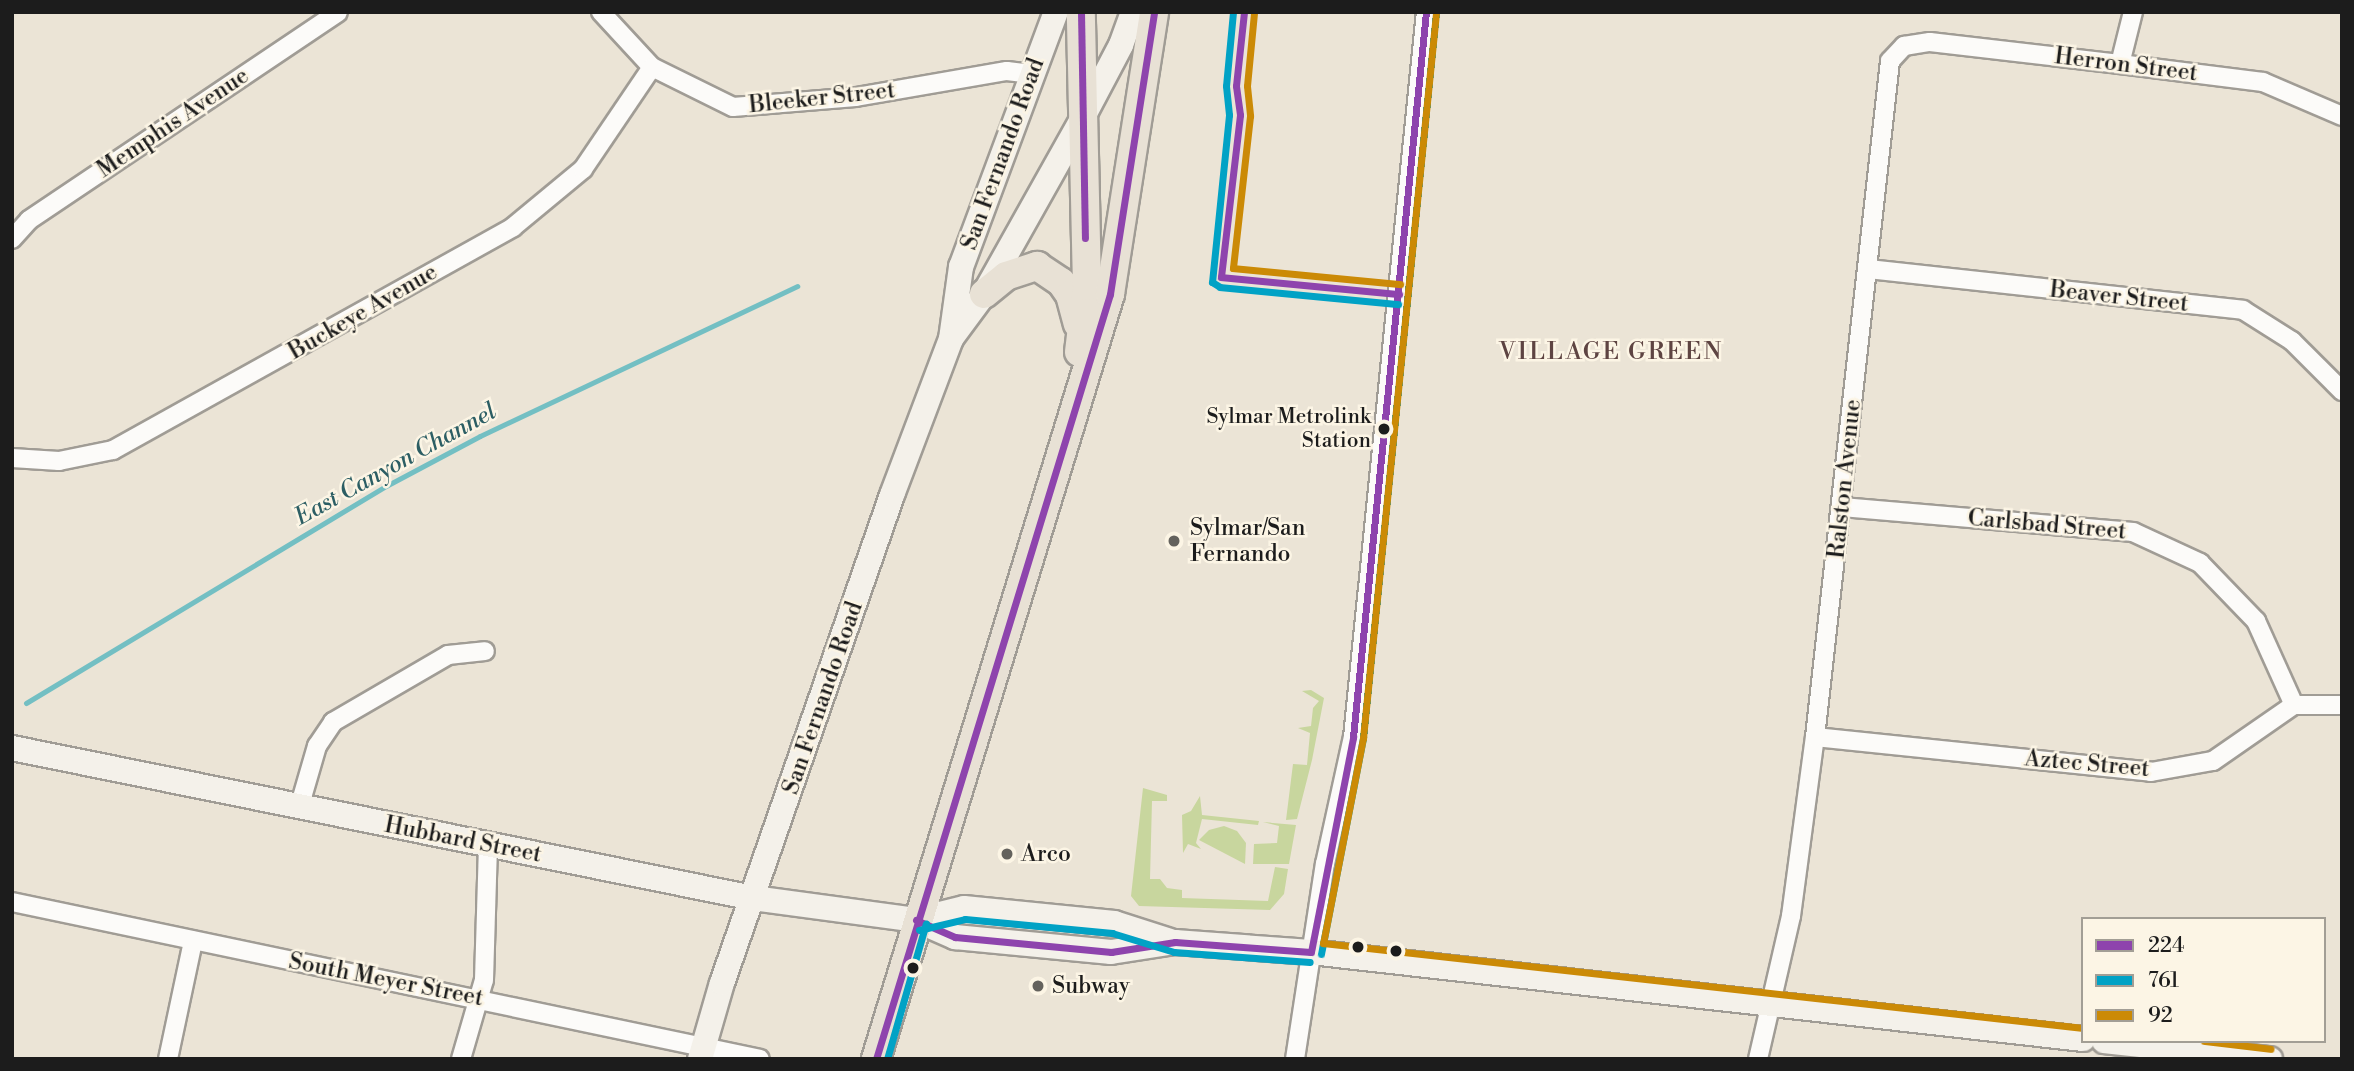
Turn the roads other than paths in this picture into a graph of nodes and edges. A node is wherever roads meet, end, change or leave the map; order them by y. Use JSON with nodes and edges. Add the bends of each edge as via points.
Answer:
{"nodes":[{"id":1,"x":338,"y":12,"type":"edge"},
{"id":2,"x":601,"y":12,"type":"edge"},
{"id":3,"x":1056,"y":12,"type":"edge"},
{"id":4,"x":1081,"y":12,"type":"edge"},
{"id":5,"x":1133,"y":12,"type":"edge"},
{"id":6,"x":1154,"y":12,"type":"edge"},
{"id":7,"x":1426,"y":12,"type":"edge"},
{"id":8,"x":2133,"y":12,"type":"edge"},
{"id":9,"x":1904,"y":46,"type":"joint"},
{"id":10,"x":2120,"y":64,"type":"junction"},
{"id":11,"x":652,"y":67,"type":"junction"},
{"id":12,"x":1032,"y":74,"type":"junction"},
{"id":13,"x":2342,"y":116,"type":"edge"},
{"id":14,"x":1081,"y":121,"type":"junction"},
{"id":15,"x":12,"y":239,"type":"edge"},
{"id":16,"x":1868,"y":269,"type":"junction"},
{"id":17,"x":984,"y":294,"type":"junction"},
{"id":18,"x":1080,"y":333,"type":"junction"},
{"id":19,"x":951,"y":339,"type":"junction"},
{"id":20,"x":2342,"y":391,"type":"edge"},
{"id":21,"x":1075,"y":404,"type":"junction"},
{"id":22,"x":12,"y":458,"type":"edge"},
{"id":23,"x":1842,"y":507,"type":"junction"},
{"id":24,"x":485,"y":651,"type":"dead end"},
{"id":25,"x":2294,"y":705,"type":"junction"},
{"id":26,"x":2342,"y":705,"type":"edge"},
{"id":27,"x":1815,"y":737,"type":"junction"},
{"id":28,"x":12,"y":748,"type":"edge"},
{"id":29,"x":299,"y":808,"type":"junction"},
{"id":30,"x":488,"y":844,"type":"junction"},
{"id":31,"x":753,"y":898,"type":"junction"},
{"id":32,"x":12,"y":902,"type":"edge"},
{"id":33,"x":916,"y":920,"type":"junction"},
{"id":34,"x":193,"y":941,"type":"junction"},
{"id":35,"x":1175,"y":942,"type":"junction"},
{"id":36,"x":1311,"y":952,"type":"junction"},
{"id":37,"x":478,"y":998,"type":"junction"},
{"id":38,"x":1768,"y":1005,"type":"junction"},
{"id":39,"x":2081,"y":1039,"type":"edge"},
{"id":40,"x":2122,"y":1043,"type":"edge"},
{"id":41,"x":702,"y":1053,"type":"edge"},
{"id":42,"x":168,"y":1059,"type":"edge"},
{"id":43,"x":461,"y":1059,"type":"edge"},
{"id":44,"x":760,"y":1059,"type":"edge"},
{"id":45,"x":876,"y":1059,"type":"edge"},
{"id":46,"x":1295,"y":1059,"type":"edge"},
{"id":47,"x":1758,"y":1059,"type":"edge"},
{"id":48,"x":2270,"y":1059,"type":"edge"}],
"edges":[{"from":1,"to":15,"type":"street","name":"Memphis Avenue","via":[[29,220]]},
{"from":2,"to":11,"type":"street","name":"Bleeker Street"},
{"from":3,"to":12,"type":"main road","name":"San Fernando Road"},
{"from":4,"to":14,"type":"main road"},
{"from":5,"to":14,"type":"main road","name":"San Fernando Road"},
{"from":6,"to":21,"type":"main road","via":[[1110,294]]},
{"from":7,"to":36,"type":"street","via":[[1353,737]]},
{"from":8,"to":10,"type":"street"},
{"from":9,"to":10,"type":"street","name":"Herron Street","via":[[1941,43]]},
{"from":9,"to":16,"type":"street","name":"Ralston Avenue","via":[[1887,69]]},
{"from":10,"to":13,"type":"street","name":"Herron Street","via":[[2263,82]]},
{"from":11,"to":12,"type":"street","name":"Bleeker Street","via":[[733,107],[856,97],[1007,71]]},
{"from":11,"to":22,"type":"street","name":"Buckeye Avenue","via":[[583,169],[513,226],[113,450],[59,461]]},
{"from":12,"to":19,"type":"main road","name":"San Fernando Road","via":[[961,268]]},
{"from":14,"to":17,"type":"main road","name":"San Fernando Road"},
{"from":14,"to":18,"type":"main road","via":[[1087,286]]},
{"from":16,"to":20,"type":"street","name":"Beaver Street","via":[[2243,310],[2292,341]]},
{"from":16,"to":23,"type":"street","name":"Ralston Avenue"},
{"from":17,"to":18,"type":"main road","via":[[1006,276],[1037,266],[1051,272],[1070,295]]},
{"from":17,"to":19,"type":"main road","name":"San Fernando Road"},
{"from":18,"to":21,"type":"main road"},
{"from":19,"to":31,"type":"main road","name":"San Fernando Road","via":[[892,495]]},
{"from":21,"to":33,"type":"main road"},
{"from":23,"to":25,"type":"street","name":"Carlsbad Street","via":[[2133,532],[2200,563],[2256,621]]},
{"from":23,"to":27,"type":"street","name":"Ralston Avenue"},
{"from":24,"to":29,"type":"street","via":[[448,655],[333,722],[317,746]]},
{"from":25,"to":26,"type":"street"},
{"from":25,"to":27,"type":"street","name":"Aztec Street","via":[[2213,761],[2151,772]]},
{"from":27,"to":38,"type":"street","name":"Ralston Avenue","via":[[1791,916]]},
{"from":28,"to":29,"type":"main road","name":"Hubbard Street"},
{"from":29,"to":30,"type":"main road","name":"Hubbard Street"},
{"from":30,"to":31,"type":"main road","name":"Hubbard Street"},
{"from":30,"to":37,"type":"street","via":[[484,980]]},
{"from":31,"to":33,"type":"main road","name":"Hubbard Street"},
{"from":31,"to":41,"type":"main road","name":"San Fernando Road"},
{"from":32,"to":34,"type":"street","name":"South Meyer Street"},
{"from":33,"to":35,"type":"main road","name":"Hubbard Street","via":[[964,908],[1114,923]]},
{"from":33,"to":35,"type":"main road","name":"Hubbard Street","via":[[955,937],[1111,953]]},
{"from":33,"to":45,"type":"main road"},
{"from":34,"to":37,"type":"street","name":"South Meyer Street"},
{"from":34,"to":42,"type":"street"},
{"from":35,"to":36,"type":"main road"},
{"from":36,"to":38,"type":"main road"},
{"from":36,"to":46,"type":"street"},
{"from":37,"to":41,"type":"street","name":"South Meyer Street"},
{"from":37,"to":43,"type":"street"},
{"from":38,"to":39,"type":"main road"},
{"from":38,"to":47,"type":"street","name":"Ralston Avenue"},
{"from":40,"to":48,"type":"main road"},
{"from":41,"to":44,"type":"street","name":"South Meyer Street"}]}
